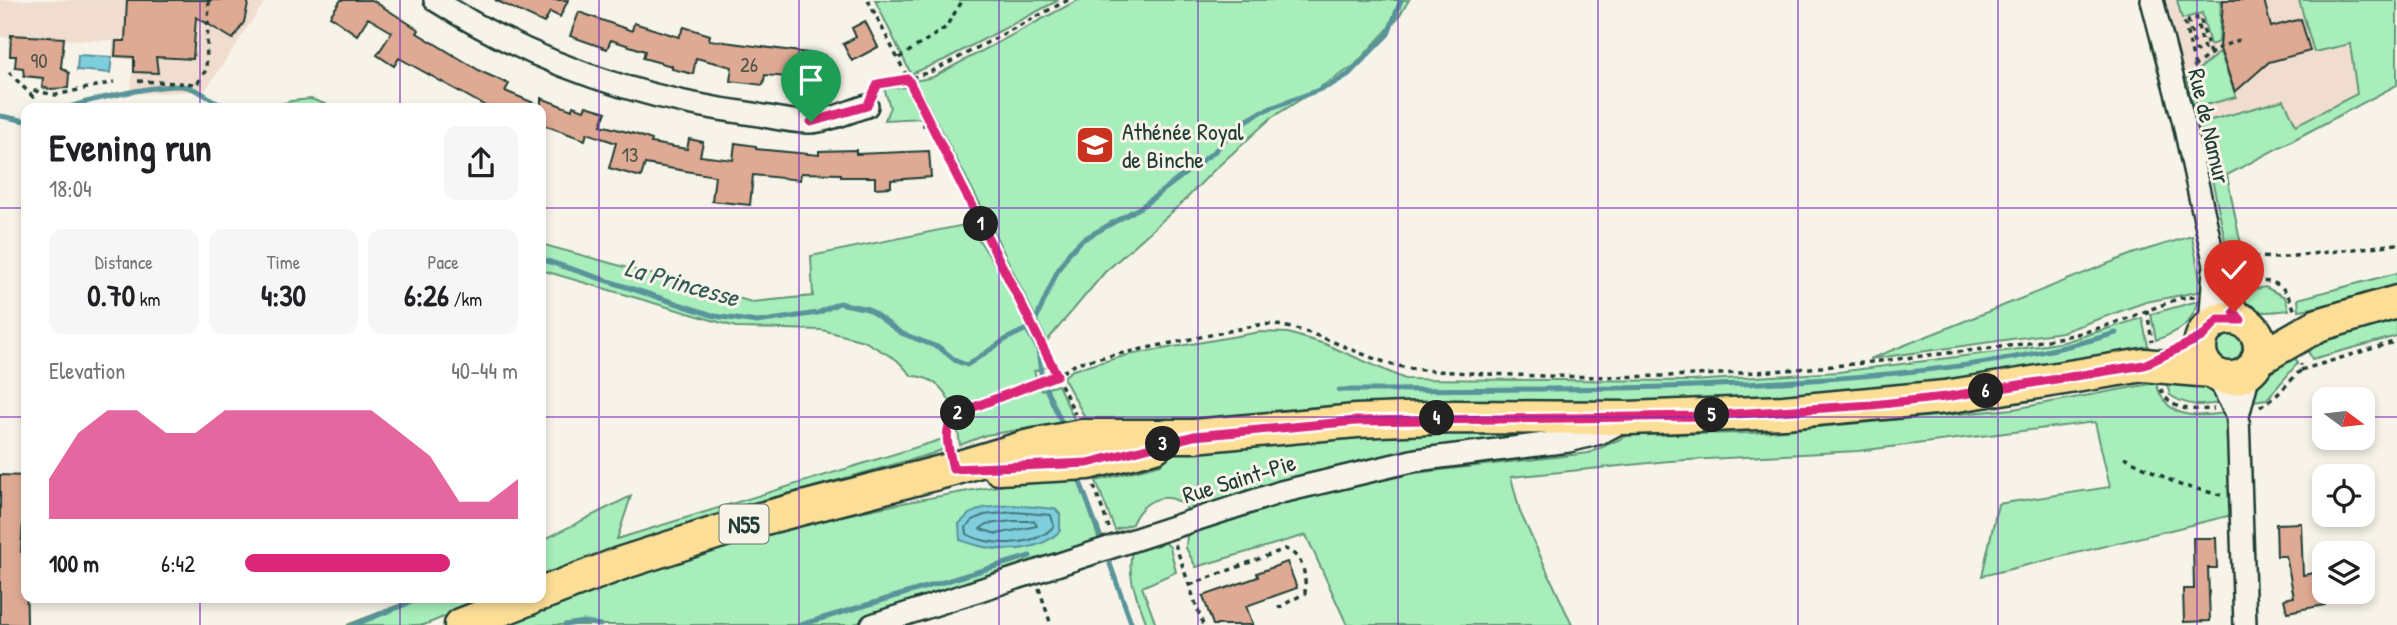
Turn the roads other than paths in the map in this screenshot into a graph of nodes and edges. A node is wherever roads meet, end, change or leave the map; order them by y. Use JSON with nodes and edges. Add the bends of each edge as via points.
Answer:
{"nodes":[{"id":1,"x":435,"y":0,"type":"edge"},
{"id":2,"x":2152,"y":0,"type":"edge"},
{"id":3,"x":867,"y":106,"type":"road end"},
{"id":4,"x":2214,"y":262,"type":"junction"},
{"id":5,"x":2397,"y":302,"type":"edge"},
{"id":6,"x":2204,"y":319,"type":"junction"},
{"id":7,"x":2245,"y":323,"type":"junction"},
{"id":8,"x":2318,"y":325,"type":"junction"},
{"id":9,"x":2147,"y":352,"type":"junction"},
{"id":10,"x":2254,"y":365,"type":"junction"},
{"id":11,"x":2213,"y":373,"type":"junction"},
{"id":12,"x":2238,"y":416,"type":"junction"},
{"id":13,"x":1629,"y":418,"type":"junction"},
{"id":14,"x":546,"y":592,"type":"edge"},
{"id":15,"x":517,"y":603,"type":"edge"},
{"id":16,"x":461,"y":625,"type":"edge"},
{"id":17,"x":872,"y":625,"type":"edge"},
{"id":18,"x":2245,"y":625,"type":"edge"}],
"edges":[{"from":1,"to":3,"type":"street","via":[[523,50],[616,86],[662,98],[811,122]]},
{"from":2,"to":4,"type":"street","name":"Rue de Namur"},
{"from":4,"to":6,"type":"street","name":"Rue de Namur"},
{"from":4,"to":7,"type":"street","name":"Rue de Namur"},
{"from":5,"to":8,"type":"main road","number":"N55"},
{"from":6,"to":7,"type":"main road","number":"N55"},
{"from":6,"to":9,"type":"main road","number":"N55"},
{"from":6,"to":11,"type":"main road","via":[[2200,355]]},
{"from":7,"to":8,"type":"main road","number":"N55"},
{"from":7,"to":10,"type":"main road","via":[[2259,343]]},
{"from":8,"to":10,"type":"main road","number":"N55"},
{"from":9,"to":11,"type":"main road","number":"N55"},
{"from":9,"to":13,"type":"main road","number":"N55","via":[[2041,383],[1872,405]]},
{"from":10,"to":11,"type":"main road","number":"N55","via":[[2235,378]]},
{"from":10,"to":12,"type":"street"},
{"from":11,"to":12,"type":"street"},
{"from":12,"to":18,"type":"street"},
{"from":13,"to":14,"type":"main road","number":"N55","via":[[1454,417],[1194,436],[1083,436],[1026,447],[753,521]]},
{"from":13,"to":17,"type":"street","name":"Rue Saint-Pie","via":[[1600,433],[1569,441],[1416,460],[1341,476]]},
{"from":15,"to":16,"type":"main road"}]}
